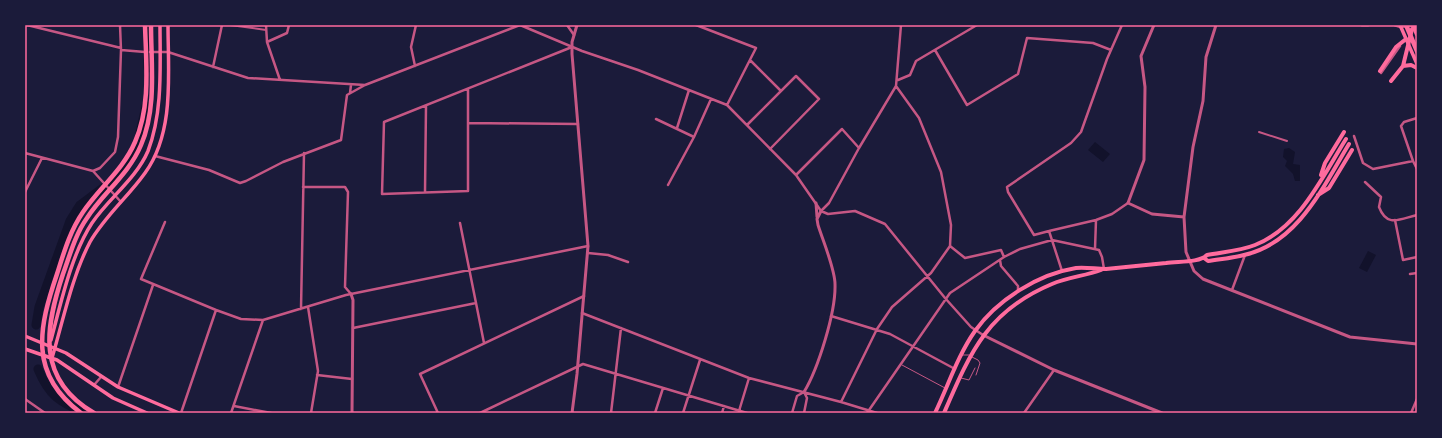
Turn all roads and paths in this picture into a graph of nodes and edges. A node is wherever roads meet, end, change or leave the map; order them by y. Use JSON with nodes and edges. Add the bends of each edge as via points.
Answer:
{"nodes":[{"id":1,"x":27,"y":25,"type":"edge"},
{"id":2,"x":120,"y":25,"type":"edge"},
{"id":3,"x":145,"y":25,"type":"edge"},
{"id":4,"x":151,"y":25,"type":"edge"},
{"id":5,"x":160,"y":25,"type":"edge"},
{"id":6,"x":168,"y":25,"type":"edge"},
{"id":7,"x":222,"y":25,"type":"edge"},
{"id":8,"x":230,"y":25,"type":"edge"},
{"id":9,"x":266,"y":25,"type":"edge"},
{"id":10,"x":289,"y":25,"type":"edge"},
{"id":11,"x":416,"y":25,"type":"edge"},
{"id":12,"x":520,"y":25,"type":"edge"},
{"id":13,"x":568,"y":25,"type":"edge"},
{"id":14,"x":577,"y":25,"type":"edge"},
{"id":15,"x":696,"y":25,"type":"edge"},
{"id":16,"x":901,"y":25,"type":"edge"},
{"id":17,"x":978,"y":25,"type":"edge"},
{"id":18,"x":1122,"y":25,"type":"edge"},
{"id":19,"x":1154,"y":25,"type":"edge"},
{"id":20,"x":1216,"y":25,"type":"edge"},
{"id":21,"x":1362,"y":25,"type":"edge"},
{"id":22,"x":1368,"y":25,"type":"edge"},
{"id":23,"x":1394,"y":25,"type":"edge"},
{"id":24,"x":1417,"y":25,"type":"edge"},
{"id":25,"x":1408,"y":26,"type":"edge"},
{"id":26,"x":1417,"y":29,"type":"edge"},
{"id":27,"x":266,"y":30,"type":"junction"},
{"id":28,"x":1417,"y":34,"type":"edge"},
{"id":29,"x":574,"y":35,"type":"junction"},
{"id":30,"x":1411,"y":38,"type":"junction"},
{"id":31,"x":1406,"y":39,"type":"junction"},
{"id":32,"x":1417,"y":41,"type":"edge"},
{"id":33,"x":267,"y":42,"type":"junction"},
{"id":34,"x":1409,"y":46,"type":"junction"},
{"id":35,"x":572,"y":47,"type":"junction"},
{"id":36,"x":121,"y":49,"type":"junction"},
{"id":37,"x":934,"y":50,"type":"junction"},
{"id":38,"x":1111,"y":50,"type":"junction"},
{"id":39,"x":1417,"y":51,"type":"edge"},
{"id":40,"x":160,"y":52,"type":"junction"},
{"id":41,"x":168,"y":52,"type":"junction"},
{"id":42,"x":750,"y":60,"type":"junction"},
{"id":43,"x":1417,"y":64,"type":"edge"},
{"id":44,"x":415,"y":66,"type":"junction"},
{"id":45,"x":213,"y":67,"type":"junction"},
{"id":46,"x":1402,"y":68,"type":"junction"},
{"id":47,"x":1417,"y":68,"type":"edge"},
{"id":48,"x":1381,"y":72,"type":"joint"},
{"id":49,"x":280,"y":80,"type":"junction"},
{"id":50,"x":898,"y":80,"type":"junction"},
{"id":51,"x":1390,"y":81,"type":"dead end"},
{"id":52,"x":351,"y":85,"type":"junction"},
{"id":53,"x":365,"y":85,"type":"junction"},
{"id":54,"x":896,"y":86,"type":"junction"},
{"id":55,"x":468,"y":88,"type":"junction"},
{"id":56,"x":690,"y":90,"type":"junction"},
{"id":57,"x":781,"y":91,"type":"junction"},
{"id":58,"x":350,"y":93,"type":"junction"},
{"id":59,"x":711,"y":99,"type":"junction"},
{"id":60,"x":727,"y":105,"type":"junction"},
{"id":61,"x":426,"y":106,"type":"junction"},
{"id":62,"x":1417,"y":118,"type":"edge"},
{"id":63,"x":656,"y":119,"type":"dead end"},
{"id":64,"x":469,"y":123,"type":"junction"},
{"id":65,"x":578,"y":124,"type":"junction"},
{"id":66,"x":747,"y":125,"type":"junction"},
{"id":67,"x":676,"y":128,"type":"junction"},
{"id":68,"x":1259,"y":132,"type":"dead end"},
{"id":69,"x":1344,"y":132,"type":"dead end"},
{"id":70,"x":694,"y":136,"type":"junction"},
{"id":71,"x":1354,"y":136,"type":"dead end"},
{"id":72,"x":1346,"y":139,"type":"dead end"},
{"id":73,"x":1287,"y":141,"type":"dead end"},
{"id":74,"x":1349,"y":144,"type":"dead end"},
{"id":75,"x":859,"y":148,"type":"junction"},
{"id":76,"x":770,"y":149,"type":"junction"},
{"id":77,"x":1352,"y":150,"type":"dead end"},
{"id":78,"x":25,"y":153,"type":"edge"},
{"id":79,"x":304,"y":153,"type":"junction"},
{"id":80,"x":155,"y":156,"type":"junction"},
{"id":81,"x":42,"y":158,"type":"junction"},
{"id":82,"x":1413,"y":161,"type":"junction"},
{"id":83,"x":1417,"y":169,"type":"edge"},
{"id":84,"x":93,"y":171,"type":"junction"},
{"id":85,"x":796,"y":175,"type":"junction"},
{"id":86,"x":1319,"y":181,"type":"junction"},
{"id":87,"x":1365,"y":182,"type":"dead end"},
{"id":88,"x":668,"y":185,"type":"dead end"},
{"id":89,"x":303,"y":187,"type":"junction"},
{"id":90,"x":25,"y":192,"type":"edge"},
{"id":91,"x":425,"y":192,"type":"junction"},
{"id":92,"x":1318,"y":195,"type":"junction"},
{"id":93,"x":114,"y":197,"type":"junction"},
{"id":94,"x":121,"y":202,"type":"junction"},
{"id":95,"x":816,"y":203,"type":"junction"},
{"id":96,"x":1128,"y":203,"type":"junction"},
{"id":97,"x":821,"y":211,"type":"junction"},
{"id":98,"x":1417,"y":215,"type":"edge"},
{"id":99,"x":1184,"y":216,"type":"junction"},
{"id":100,"x":817,"y":219,"type":"junction"},
{"id":101,"x":1096,"y":220,"type":"junction"},
{"id":102,"x":1395,"y":220,"type":"junction"},
{"id":103,"x":164,"y":222,"type":"dead end"},
{"id":104,"x":460,"y":224,"type":"dead end"},
{"id":105,"x":1048,"y":231,"type":"junction"},
{"id":106,"x":1052,"y":240,"type":"junction"},
{"id":107,"x":588,"y":246,"type":"junction"},
{"id":108,"x":950,"y":246,"type":"junction"},
{"id":109,"x":1095,"y":249,"type":"junction"},
{"id":110,"x":588,"y":253,"type":"junction"},
{"id":111,"x":1245,"y":255,"type":"junction"},
{"id":112,"x":1004,"y":257,"type":"junction"},
{"id":113,"x":1417,"y":257,"type":"edge"},
{"id":114,"x":1204,"y":258,"type":"junction"},
{"id":115,"x":1000,"y":260,"type":"junction"},
{"id":116,"x":1189,"y":261,"type":"junction"},
{"id":117,"x":628,"y":262,"type":"dead end"},
{"id":118,"x":1104,"y":269,"type":"junction"},
{"id":119,"x":469,"y":270,"type":"junction"},
{"id":120,"x":1062,"y":271,"type":"junction"},
{"id":121,"x":1417,"y":273,"type":"edge"},
{"id":122,"x":1410,"y":274,"type":"dead end"},
{"id":123,"x":926,"y":276,"type":"junction"},
{"id":124,"x":153,"y":285,"type":"junction"},
{"id":125,"x":1232,"y":290,"type":"junction"},
{"id":126,"x":1018,"y":291,"type":"junction"},
{"id":127,"x":351,"y":294,"type":"junction"},
{"id":128,"x":584,"y":296,"type":"junction"},
{"id":129,"x":945,"y":298,"type":"junction"},
{"id":130,"x":476,"y":303,"type":"junction"},
{"id":131,"x":308,"y":306,"type":"junction"},
{"id":132,"x":301,"y":309,"type":"junction"},
{"id":133,"x":216,"y":310,"type":"junction"},
{"id":134,"x":582,"y":312,"type":"junction"},
{"id":135,"x":831,"y":316,"type":"junction"},
{"id":136,"x":262,"y":320,"type":"junction"},
{"id":137,"x":353,"y":328,"type":"junction"},
{"id":138,"x":621,"y":328,"type":"junction"},
{"id":139,"x":877,"y":329,"type":"junction"},
{"id":140,"x":976,"y":330,"type":"junction"},
{"id":141,"x":983,"y":335,"type":"junction"},
{"id":142,"x":25,"y":336,"type":"edge"},
{"id":143,"x":484,"y":343,"type":"junction"},
{"id":144,"x":1417,"y":344,"type":"edge"},
{"id":145,"x":49,"y":345,"type":"junction"},
{"id":146,"x":913,"y":346,"type":"junction"},
{"id":147,"x":55,"y":348,"type":"junction"},
{"id":148,"x":25,"y":349,"type":"edge"},
{"id":149,"x":962,"y":355,"type":"junction"},
{"id":150,"x":970,"y":356,"type":"junction"},
{"id":151,"x":52,"y":358,"type":"junction"},
{"id":152,"x":700,"y":360,"type":"junction"},
{"id":153,"x":901,"y":365,"type":"junction"},
{"id":154,"x":577,"y":366,"type":"junction"},
{"id":155,"x":975,"y":368,"type":"dead end"},
{"id":156,"x":956,"y":369,"type":"junction"},
{"id":157,"x":1054,"y":370,"type":"junction"},
{"id":158,"x":616,"y":374,"type":"junction"},
{"id":159,"x":317,"y":375,"type":"junction"},
{"id":160,"x":976,"y":375,"type":"dead end"},
{"id":161,"x":101,"y":376,"type":"junction"},
{"id":162,"x":960,"y":377,"type":"junction"},
{"id":163,"x":749,"y":378,"type":"junction"},
{"id":164,"x":352,"y":379,"type":"junction"},
{"id":165,"x":94,"y":386,"type":"junction"},
{"id":166,"x":118,"y":387,"type":"junction"},
{"id":167,"x":663,"y":388,"type":"junction"},
{"id":168,"x":946,"y":390,"type":"junction"},
{"id":169,"x":804,"y":392,"type":"junction"},
{"id":170,"x":688,"y":396,"type":"junction"},
{"id":171,"x":25,"y":399,"type":"edge"},
{"id":172,"x":1417,"y":399,"type":"edge"},
{"id":173,"x":841,"y":402,"type":"junction"},
{"id":174,"x":234,"y":406,"type":"junction"},
{"id":175,"x":724,"y":406,"type":"junction"},
{"id":176,"x":739,"y":411,"type":"junction"},
{"id":177,"x":868,"y":412,"type":"edge"},
{"id":178,"x":45,"y":413,"type":"edge"},
{"id":179,"x":81,"y":413,"type":"edge"},
{"id":180,"x":94,"y":413,"type":"edge"},
{"id":181,"x":147,"y":413,"type":"edge"},
{"id":182,"x":180,"y":413,"type":"edge"},
{"id":183,"x":232,"y":413,"type":"edge"},
{"id":184,"x":271,"y":413,"type":"edge"},
{"id":185,"x":311,"y":413,"type":"edge"},
{"id":186,"x":352,"y":413,"type":"edge"},
{"id":187,"x":438,"y":413,"type":"edge"},
{"id":188,"x":480,"y":413,"type":"edge"},
{"id":189,"x":572,"y":413,"type":"edge"},
{"id":190,"x":611,"y":413,"type":"edge"},
{"id":191,"x":655,"y":413,"type":"edge"},
{"id":192,"x":683,"y":413,"type":"edge"},
{"id":193,"x":722,"y":413,"type":"edge"},
{"id":194,"x":747,"y":413,"type":"edge"},
{"id":195,"x":792,"y":413,"type":"edge"},
{"id":196,"x":804,"y":413,"type":"edge"},
{"id":197,"x":877,"y":413,"type":"edge"},
{"id":198,"x":935,"y":413,"type":"edge"},
{"id":199,"x":944,"y":413,"type":"edge"},
{"id":200,"x":1024,"y":413,"type":"edge"},
{"id":201,"x":1162,"y":413,"type":"edge"},
{"id":202,"x":1411,"y":413,"type":"edge"}],
"edges":[{"from":1,"to":36,"type":"street"},
{"from":2,"to":36,"type":"street"},
{"from":3,"to":179,"type":"highway","via":[[146,89],[138,134],[123,163],[88,204],[76,223],[66,245],[43,320],[42,345],[47,369],[62,395]]},
{"from":4,"to":180,"type":"highway","via":[[151,99],[144,136],[131,164],[93,209],[79,231],[50,320],[49,350],[57,374],[71,395]]},
{"from":5,"to":40,"type":"main road"},
{"from":6,"to":41,"type":"main road"},
{"from":7,"to":45,"type":"street"},
{"from":8,"to":27,"type":"street"},
{"from":9,"to":27,"type":"street"},
{"from":10,"to":33,"type":"street","via":[[286,34]]},
{"from":11,"to":44,"type":"street","via":[[411,47]]},
{"from":12,"to":35,"type":"street"},
{"from":12,"to":44,"type":"street"},
{"from":13,"to":29,"type":"street"},
{"from":14,"to":29,"type":"street"},
{"from":15,"to":42,"type":"street","via":[[756,48]]},
{"from":16,"to":50,"type":"street"},
{"from":17,"to":37,"type":"street"},
{"from":18,"to":38,"type":"street"},
{"from":19,"to":96,"type":"street","via":[[1141,56],[1145,87],[1144,160]]},
{"from":20,"to":99,"type":"street","via":[[1206,57],[1203,100],[1193,147]]},
{"from":21,"to":22,"type":"street"},
{"from":23,"to":25,"type":"street"},
{"from":24,"to":25,"type":"street"},
{"from":25,"to":26,"type":"street"},
{"from":25,"to":28,"type":"highway"},
{"from":25,"to":30,"type":"main road"},
{"from":25,"to":31,"type":"main road"},
{"from":25,"to":39,"type":"highway"},
{"from":27,"to":33,"type":"street"},
{"from":29,"to":35,"type":"street"},
{"from":30,"to":31,"type":"main road"},
{"from":30,"to":32,"type":"main road"},
{"from":30,"to":34,"type":"main road"},
{"from":31,"to":34,"type":"main road"},
{"from":31,"to":48,"type":"street"},
{"from":31,"to":48,"type":"main road","via":[[1396,46]]},
{"from":33,"to":49,"type":"street"},
{"from":34,"to":43,"type":"main road"},
{"from":34,"to":46,"type":"main road"},
{"from":35,"to":55,"type":"street"},
{"from":35,"to":56,"type":"street"},
{"from":35,"to":65,"type":"street"},
{"from":36,"to":40,"type":"street"},
{"from":36,"to":84,"type":"street","via":[[118,137],[114,152],[100,168]]},
{"from":37,"to":38,"type":"street","via":[[967,106],[1018,74],[1027,38],[1093,43]]},
{"from":37,"to":50,"type":"street","via":[[916,61],[910,75]]},
{"from":38,"to":105,"type":"street","via":[[1081,132],[1071,143],[1007,187],[1034,234]]},
{"from":40,"to":41,"type":"street"},
{"from":40,"to":93,"type":"main road","via":[[158,106],[150,145],[144,160]]},
{"from":41,"to":45,"type":"street"},
{"from":41,"to":80,"type":"main road","via":[[166,109]]},
{"from":42,"to":57,"type":"street"},
{"from":42,"to":60,"type":"street"},
{"from":44,"to":53,"type":"street"},
{"from":45,"to":49,"type":"street","via":[[248,78]]},
{"from":46,"to":47,"type":"main road","via":[[1411,65]]},
{"from":46,"to":51,"type":"main road"},
{"from":49,"to":52,"type":"street"},
{"from":50,"to":54,"type":"street"},
{"from":52,"to":53,"type":"street"},
{"from":52,"to":58,"type":"street"},
{"from":53,"to":58,"type":"street"},
{"from":54,"to":75,"type":"street"},
{"from":54,"to":108,"type":"street","via":[[919,118],[941,172],[951,225]]},
{"from":55,"to":61,"type":"street"},
{"from":55,"to":64,"type":"street"},
{"from":56,"to":59,"type":"street"},
{"from":56,"to":67,"type":"street"},
{"from":57,"to":66,"type":"street"},
{"from":57,"to":76,"type":"street","via":[[796,76],[819,99]]},
{"from":58,"to":79,"type":"street","via":[[347,95],[341,140]]},
{"from":59,"to":60,"type":"street"},
{"from":59,"to":70,"type":"street"},
{"from":60,"to":66,"type":"street"},
{"from":61,"to":91,"type":"street"},
{"from":61,"to":91,"type":"street","via":[[384,122],[382,194]]},
{"from":62,"to":82,"type":"street","via":[[1407,120],[1402,126]]},
{"from":63,"to":67,"type":"street"},
{"from":64,"to":65,"type":"street"},
{"from":64,"to":91,"type":"street","via":[[468,191]]},
{"from":65,"to":107,"type":"street"},
{"from":66,"to":76,"type":"street"},
{"from":67,"to":70,"type":"street"},
{"from":68,"to":73,"type":"street"},
{"from":69,"to":86,"type":"main road","via":[[1325,162]]},
{"from":70,"to":88,"type":"street"},
{"from":71,"to":82,"type":"street","via":[[1363,163],[1373,169]]},
{"from":72,"to":86,"type":"main road"},
{"from":74,"to":92,"type":"main road"},
{"from":75,"to":85,"type":"street","via":[[842,129]]},
{"from":75,"to":97,"type":"street","via":[[829,203]]},
{"from":76,"to":85,"type":"street"},
{"from":77,"to":92,"type":"main road","via":[[1329,188]]},
{"from":78,"to":81,"type":"street"},
{"from":79,"to":80,"type":"street","via":[[240,183],[202,168]]},
{"from":79,"to":89,"type":"street"},
{"from":80,"to":94,"type":"main road","via":[[145,174]]},
{"from":81,"to":84,"type":"street"},
{"from":81,"to":90,"type":"street"},
{"from":82,"to":83,"type":"street"},
{"from":84,"to":93,"type":"street"},
{"from":85,"to":95,"type":"street"},
{"from":86,"to":114,"type":"main road","via":[[1298,214],[1273,236],[1243,249],[1207,255]]},
{"from":87,"to":102,"type":"street","via":[[1381,197],[1379,207],[1383,217]]},
{"from":89,"to":127,"type":"street","via":[[345,187],[348,192],[345,287]]},
{"from":89,"to":132,"type":"street"},
{"from":92,"to":111,"type":"main road","via":[[1303,217],[1288,232],[1259,250]]},
{"from":93,"to":94,"type":"street"},
{"from":93,"to":145,"type":"main road","via":[[91,224],[81,243]]},
{"from":94,"to":147,"type":"main road","via":[[90,243],[76,277]]},
{"from":95,"to":97,"type":"street"},
{"from":95,"to":100,"type":"street"},
{"from":96,"to":99,"type":"street","via":[[1152,214]]},
{"from":96,"to":101,"type":"street","via":[[1112,214]]},
{"from":97,"to":100,"type":"street"},
{"from":97,"to":123,"type":"street","via":[[828,214],[855,211],[883,223]]},
{"from":98,"to":102,"type":"street"},
{"from":99,"to":116,"type":"street"},
{"from":100,"to":135,"type":"street","via":[[835,283]]},
{"from":101,"to":105,"type":"street"},
{"from":101,"to":109,"type":"street"},
{"from":102,"to":113,"type":"street","via":[[1403,260]]},
{"from":103,"to":124,"type":"street","via":[[141,279]]},
{"from":104,"to":119,"type":"street"},
{"from":105,"to":106,"type":"street"},
{"from":106,"to":109,"type":"street"},
{"from":106,"to":112,"type":"street","via":[[1020,249]]},
{"from":106,"to":120,"type":"street"},
{"from":107,"to":110,"type":"street"},
{"from":107,"to":119,"type":"street"},
{"from":108,"to":112,"type":"street","via":[[965,258],[1001,250]]},
{"from":108,"to":123,"type":"street","via":[[931,273]]},
{"from":109,"to":118,"type":"street","via":[[1102,257]]},
{"from":110,"to":117,"type":"street","via":[[608,255]]},
{"from":110,"to":128,"type":"street"},
{"from":111,"to":114,"type":"main road","via":[[1208,261]]},
{"from":111,"to":125,"type":"street"},
{"from":112,"to":115,"type":"street"},
{"from":114,"to":116,"type":"main road"},
{"from":115,"to":126,"type":"street","via":[[1001,266],[1018,286]]},
{"from":115,"to":129,"type":"street"},
{"from":116,"to":118,"type":"main road"},
{"from":116,"to":125,"type":"street","via":[[1194,271],[1203,279]]},
{"from":118,"to":120,"type":"main road","via":[[1088,267]]},
{"from":118,"to":141,"type":"main road","via":[[1064,280],[1028,294]]},
{"from":119,"to":127,"type":"street"},
{"from":119,"to":130,"type":"street"},
{"from":120,"to":126,"type":"main road"},
{"from":121,"to":122,"type":"street"},
{"from":123,"to":129,"type":"street"},
{"from":123,"to":139,"type":"street","via":[[892,307]]},
{"from":124,"to":133,"type":"street"},
{"from":124,"to":166,"type":"street"},
{"from":125,"to":144,"type":"street","via":[[1350,337]]},
{"from":126,"to":140,"type":"main road"},
{"from":127,"to":131,"type":"street"},
{"from":127,"to":137,"type":"street"},
{"from":128,"to":134,"type":"street"},
{"from":128,"to":143,"type":"street"},
{"from":129,"to":140,"type":"street"},
{"from":129,"to":146,"type":"street"},
{"from":130,"to":137,"type":"street"},
{"from":130,"to":143,"type":"street"},
{"from":131,"to":132,"type":"street"},
{"from":131,"to":159,"type":"street"},
{"from":132,"to":136,"type":"street"},
{"from":133,"to":136,"type":"street","via":[[241,319]]},
{"from":133,"to":182,"type":"street"},
{"from":134,"to":138,"type":"street"},
{"from":134,"to":154,"type":"street"},
{"from":135,"to":139,"type":"street"},
{"from":135,"to":169,"type":"street","via":[[822,348]]},
{"from":136,"to":174,"type":"street"},
{"from":137,"to":164,"type":"street"},
{"from":138,"to":152,"type":"street"},
{"from":138,"to":158,"type":"street"},
{"from":139,"to":146,"type":"street"},
{"from":139,"to":173,"type":"street"},
{"from":140,"to":141,"type":"street"},
{"from":140,"to":149,"type":"main road"},
{"from":141,"to":150,"type":"main road"},
{"from":141,"to":157,"type":"street"},
{"from":142,"to":145,"type":"main road"},
{"from":143,"to":187,"type":"street","via":[[420,374]]},
{"from":145,"to":147,"type":"main road"},
{"from":145,"to":151,"type":"main road"},
{"from":146,"to":153,"type":"street"},
{"from":146,"to":156,"type":"street"},
{"from":147,"to":151,"type":"main road"},
{"from":147,"to":161,"type":"main road"},
{"from":148,"to":151,"type":"main road"},
{"from":149,"to":150,"type":"lane"},
{"from":149,"to":156,"type":"main road"},
{"from":150,"to":160,"type":"lane","via":[[980,363]]},
{"from":150,"to":162,"type":"main road"},
{"from":151,"to":165,"type":"main road"},
{"from":152,"to":163,"type":"street"},
{"from":152,"to":170,"type":"street"},
{"from":153,"to":168,"type":"lane","via":[[942,385]]},
{"from":153,"to":177,"type":"street"},
{"from":154,"to":158,"type":"street","via":[[583,364]]},
{"from":154,"to":188,"type":"street"},
{"from":154,"to":189,"type":"street"},
{"from":155,"to":162,"type":"lane","via":[[969,380]]},
{"from":156,"to":168,"type":"main road"},
{"from":157,"to":200,"type":"street"},
{"from":157,"to":201,"type":"street"},
{"from":158,"to":167,"type":"street"},
{"from":158,"to":190,"type":"street"},
{"from":159,"to":164,"type":"street"},
{"from":159,"to":185,"type":"street"},
{"from":161,"to":165,"type":"street"},
{"from":161,"to":166,"type":"main road"},
{"from":162,"to":199,"type":"main road"},
{"from":163,"to":169,"type":"street"},
{"from":163,"to":176,"type":"street"},
{"from":164,"to":186,"type":"street"},
{"from":165,"to":181,"type":"main road","via":[[113,398]]},
{"from":166,"to":182,"type":"main road"},
{"from":167,"to":170,"type":"street"},
{"from":167,"to":191,"type":"street"},
{"from":168,"to":198,"type":"main road"},
{"from":169,"to":173,"type":"street"},
{"from":169,"to":195,"type":"street","via":[[797,396]]},
{"from":169,"to":196,"type":"street","via":[[807,398]]},
{"from":170,"to":175,"type":"street"},
{"from":170,"to":192,"type":"street"},
{"from":171,"to":178,"type":"street"},
{"from":172,"to":202,"type":"street"},
{"from":173,"to":177,"type":"street"},
{"from":174,"to":183,"type":"street"},
{"from":174,"to":184,"type":"street"},
{"from":175,"to":176,"type":"street"},
{"from":175,"to":193,"type":"street"},
{"from":176,"to":194,"type":"street"},
{"from":177,"to":197,"type":"street"}]}
